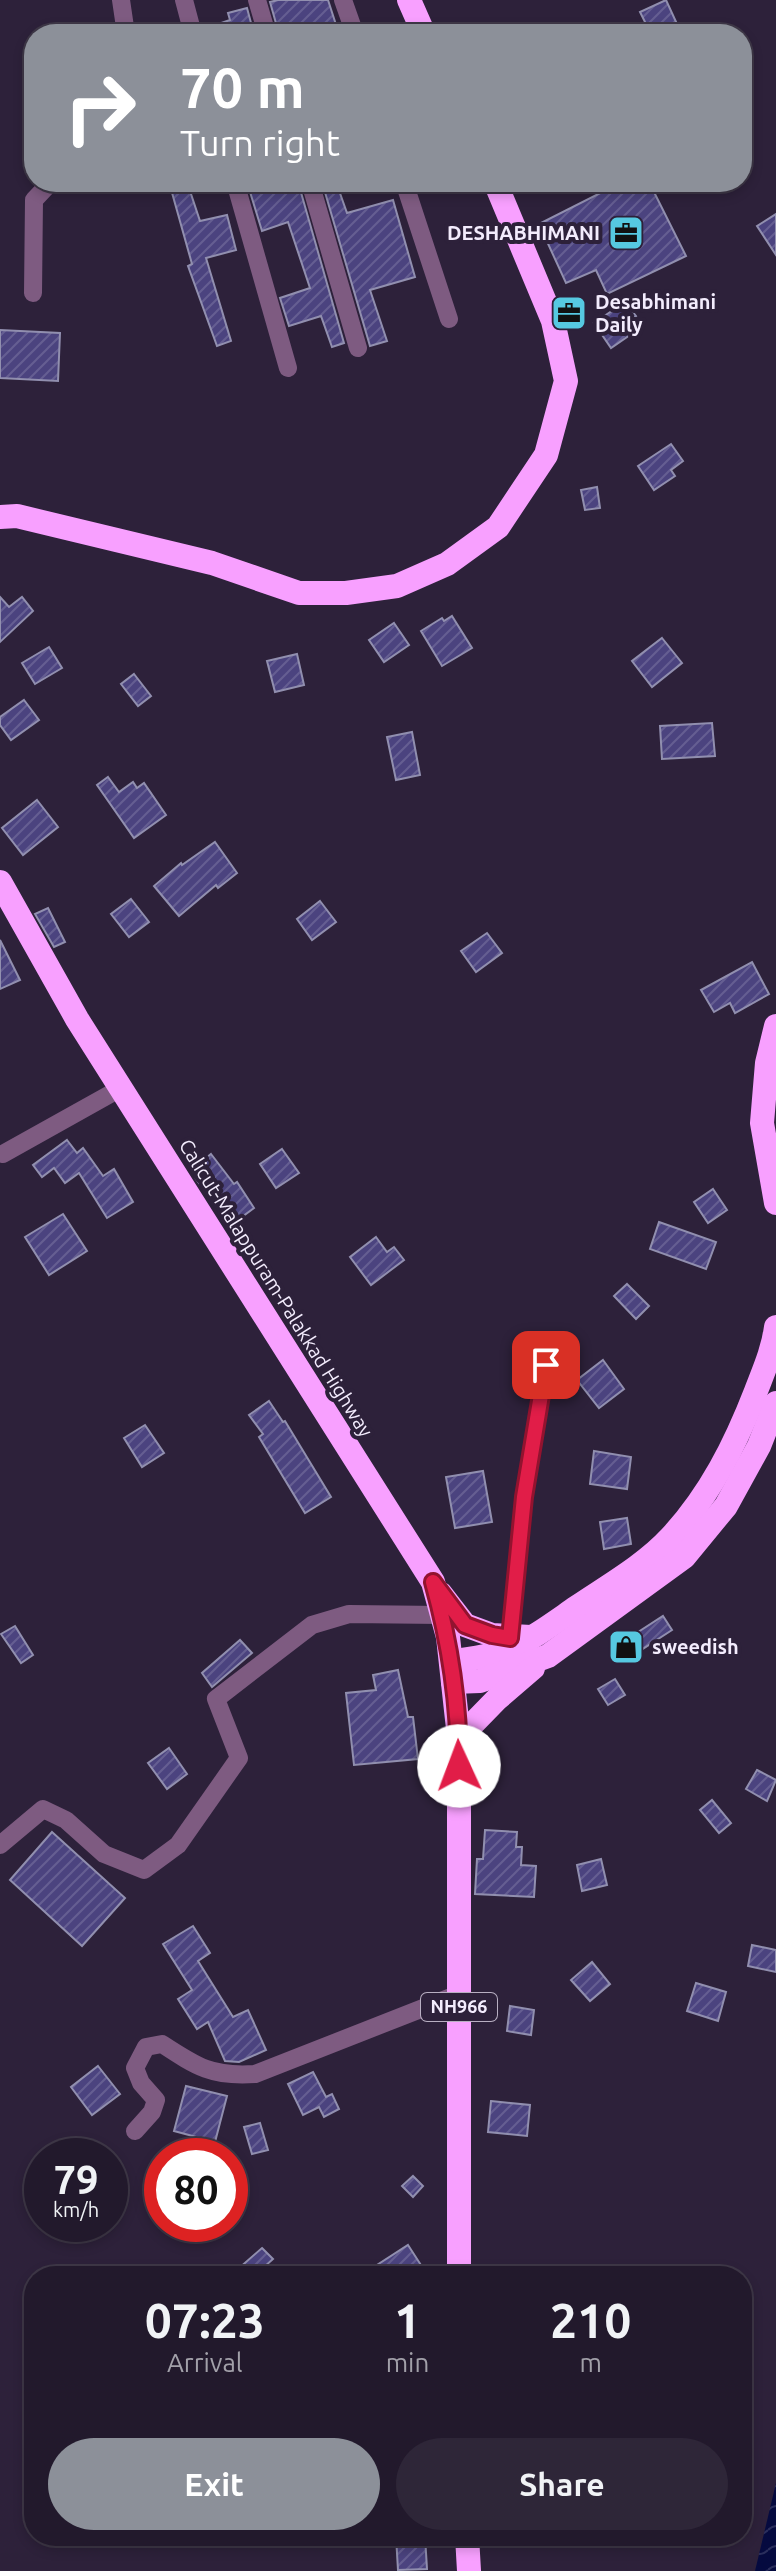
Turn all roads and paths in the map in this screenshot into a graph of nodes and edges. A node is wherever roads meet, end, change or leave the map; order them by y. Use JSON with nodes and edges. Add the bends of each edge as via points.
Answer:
{"nodes":[{"id":1,"x":121,"y":0,"type":"edge"},
{"id":2,"x":184,"y":0,"type":"edge"},
{"id":3,"x":257,"y":0,"type":"edge"},
{"id":4,"x":343,"y":0,"type":"edge"},
{"id":5,"x":409,"y":0,"type":"edge"},
{"id":6,"x":125,"y":24,"type":"edge"},
{"id":7,"x":190,"y":24,"type":"edge"},
{"id":8,"x":264,"y":24,"type":"edge"},
{"id":9,"x":351,"y":24,"type":"edge"},
{"id":10,"x":420,"y":24,"type":"edge"},
{"id":11,"x":42,"y":192,"type":"edge"},
{"id":12,"x":238,"y":192,"type":"edge"},
{"id":13,"x":313,"y":192,"type":"edge"},
{"id":14,"x":407,"y":192,"type":"edge"},
{"id":15,"x":499,"y":192,"type":"edge"},
{"id":16,"x":33,"y":293,"type":"dead end"},
{"id":17,"x":449,"y":319,"type":"dead end"},
{"id":18,"x":358,"y":348,"type":"dead end"},
{"id":19,"x":288,"y":368,"type":"dead end"},
{"id":20,"x":0,"y":517,"type":"edge"},
{"id":21,"x":0,"y":882,"type":"edge"},
{"id":22,"x":776,"y":1026,"type":"edge"},
{"id":23,"x":121,"y":1088,"type":"junction"},
{"id":24,"x":3,"y":1154,"type":"dead end"},
{"id":25,"x":776,"y":1203,"type":"edge"},
{"id":26,"x":776,"y":1327,"type":"edge"},
{"id":27,"x":550,"y":1342,"type":"dead end"},
{"id":28,"x":776,"y":1403,"type":"edge"},
{"id":29,"x":433,"y":1582,"type":"junction"},
{"id":30,"x":442,"y":1615,"type":"junction"},
{"id":31,"x":530,"y":1643,"type":"junction"},
{"id":32,"x":452,"y":1672,"type":"junction"},
{"id":33,"x":459,"y":1738,"type":"junction"},
{"id":34,"x":0,"y":1845,"type":"edge"},
{"id":35,"x":459,"y":1994,"type":"junction"},
{"id":36,"x":135,"y":2131,"type":"dead end"},
{"id":37,"x":459,"y":2266,"type":"edge"},
{"id":38,"x":468,"y":2546,"type":"edge"},
{"id":39,"x":469,"y":2571,"type":"edge"}],
"edges":[{"from":1,"to":6,"type":"street"},
{"from":2,"to":7,"type":"street"},
{"from":3,"to":8,"type":"street"},
{"from":4,"to":9,"type":"street"},
{"from":5,"to":10,"type":"highway"},
{"from":11,"to":16,"type":"street","via":[[34,200]]},
{"from":12,"to":19,"type":"street"},
{"from":13,"to":18,"type":"street"},
{"from":14,"to":17,"type":"street"},
{"from":15,"to":20,"type":"highway","via":[[553,321],[566,381],[546,455],[498,527],[447,564],[397,586],[299,593],[132,542],[17,516]]},
{"from":21,"to":23,"type":"highway","name":"Calicut-Malappuram-Palakkad Highway"},
{"from":22,"to":25,"type":"highway","via":[[762,1123]]},
{"from":23,"to":24,"type":"street"},
{"from":23,"to":29,"type":"highway","name":"Calicut-Malappuram-Palakkad Highway"},
{"from":26,"to":31,"type":"highway","via":[[738,1436],[706,1493],[669,1539]]},
{"from":27,"to":31,"type":"street","via":[[524,1497]]},
{"from":28,"to":31,"type":"highway","via":[[726,1506],[684,1557]]},
{"from":29,"to":30,"type":"highway","name":"Calicut-Malappuram-Palakkad Highway"},
{"from":29,"to":31,"type":"highway","via":[[465,1625]]},
{"from":30,"to":32,"type":"highway","name":"Calicut-Malappuram-Palakkad Highway"},
{"from":30,"to":34,"type":"street","via":[[349,1614],[312,1625],[216,1699],[239,1758],[178,1845],[144,1870],[104,1854],[66,1820],[43,1809]]},
{"from":31,"to":32,"type":"highway"},
{"from":31,"to":33,"type":"highway","via":[[497,1699]]},
{"from":32,"to":33,"type":"highway","name":"Calicut-Malappuram-Palakkad Highway"},
{"from":33,"to":35,"type":"highway","number":"NH966"},
{"from":35,"to":36,"type":"street","via":[[255,2074],[224,2076],[188,2062],[162,2044],[146,2047],[135,2068],[156,2100]]},
{"from":35,"to":37,"type":"highway","number":"NH966"},
{"from":38,"to":39,"type":"highway"}]}
